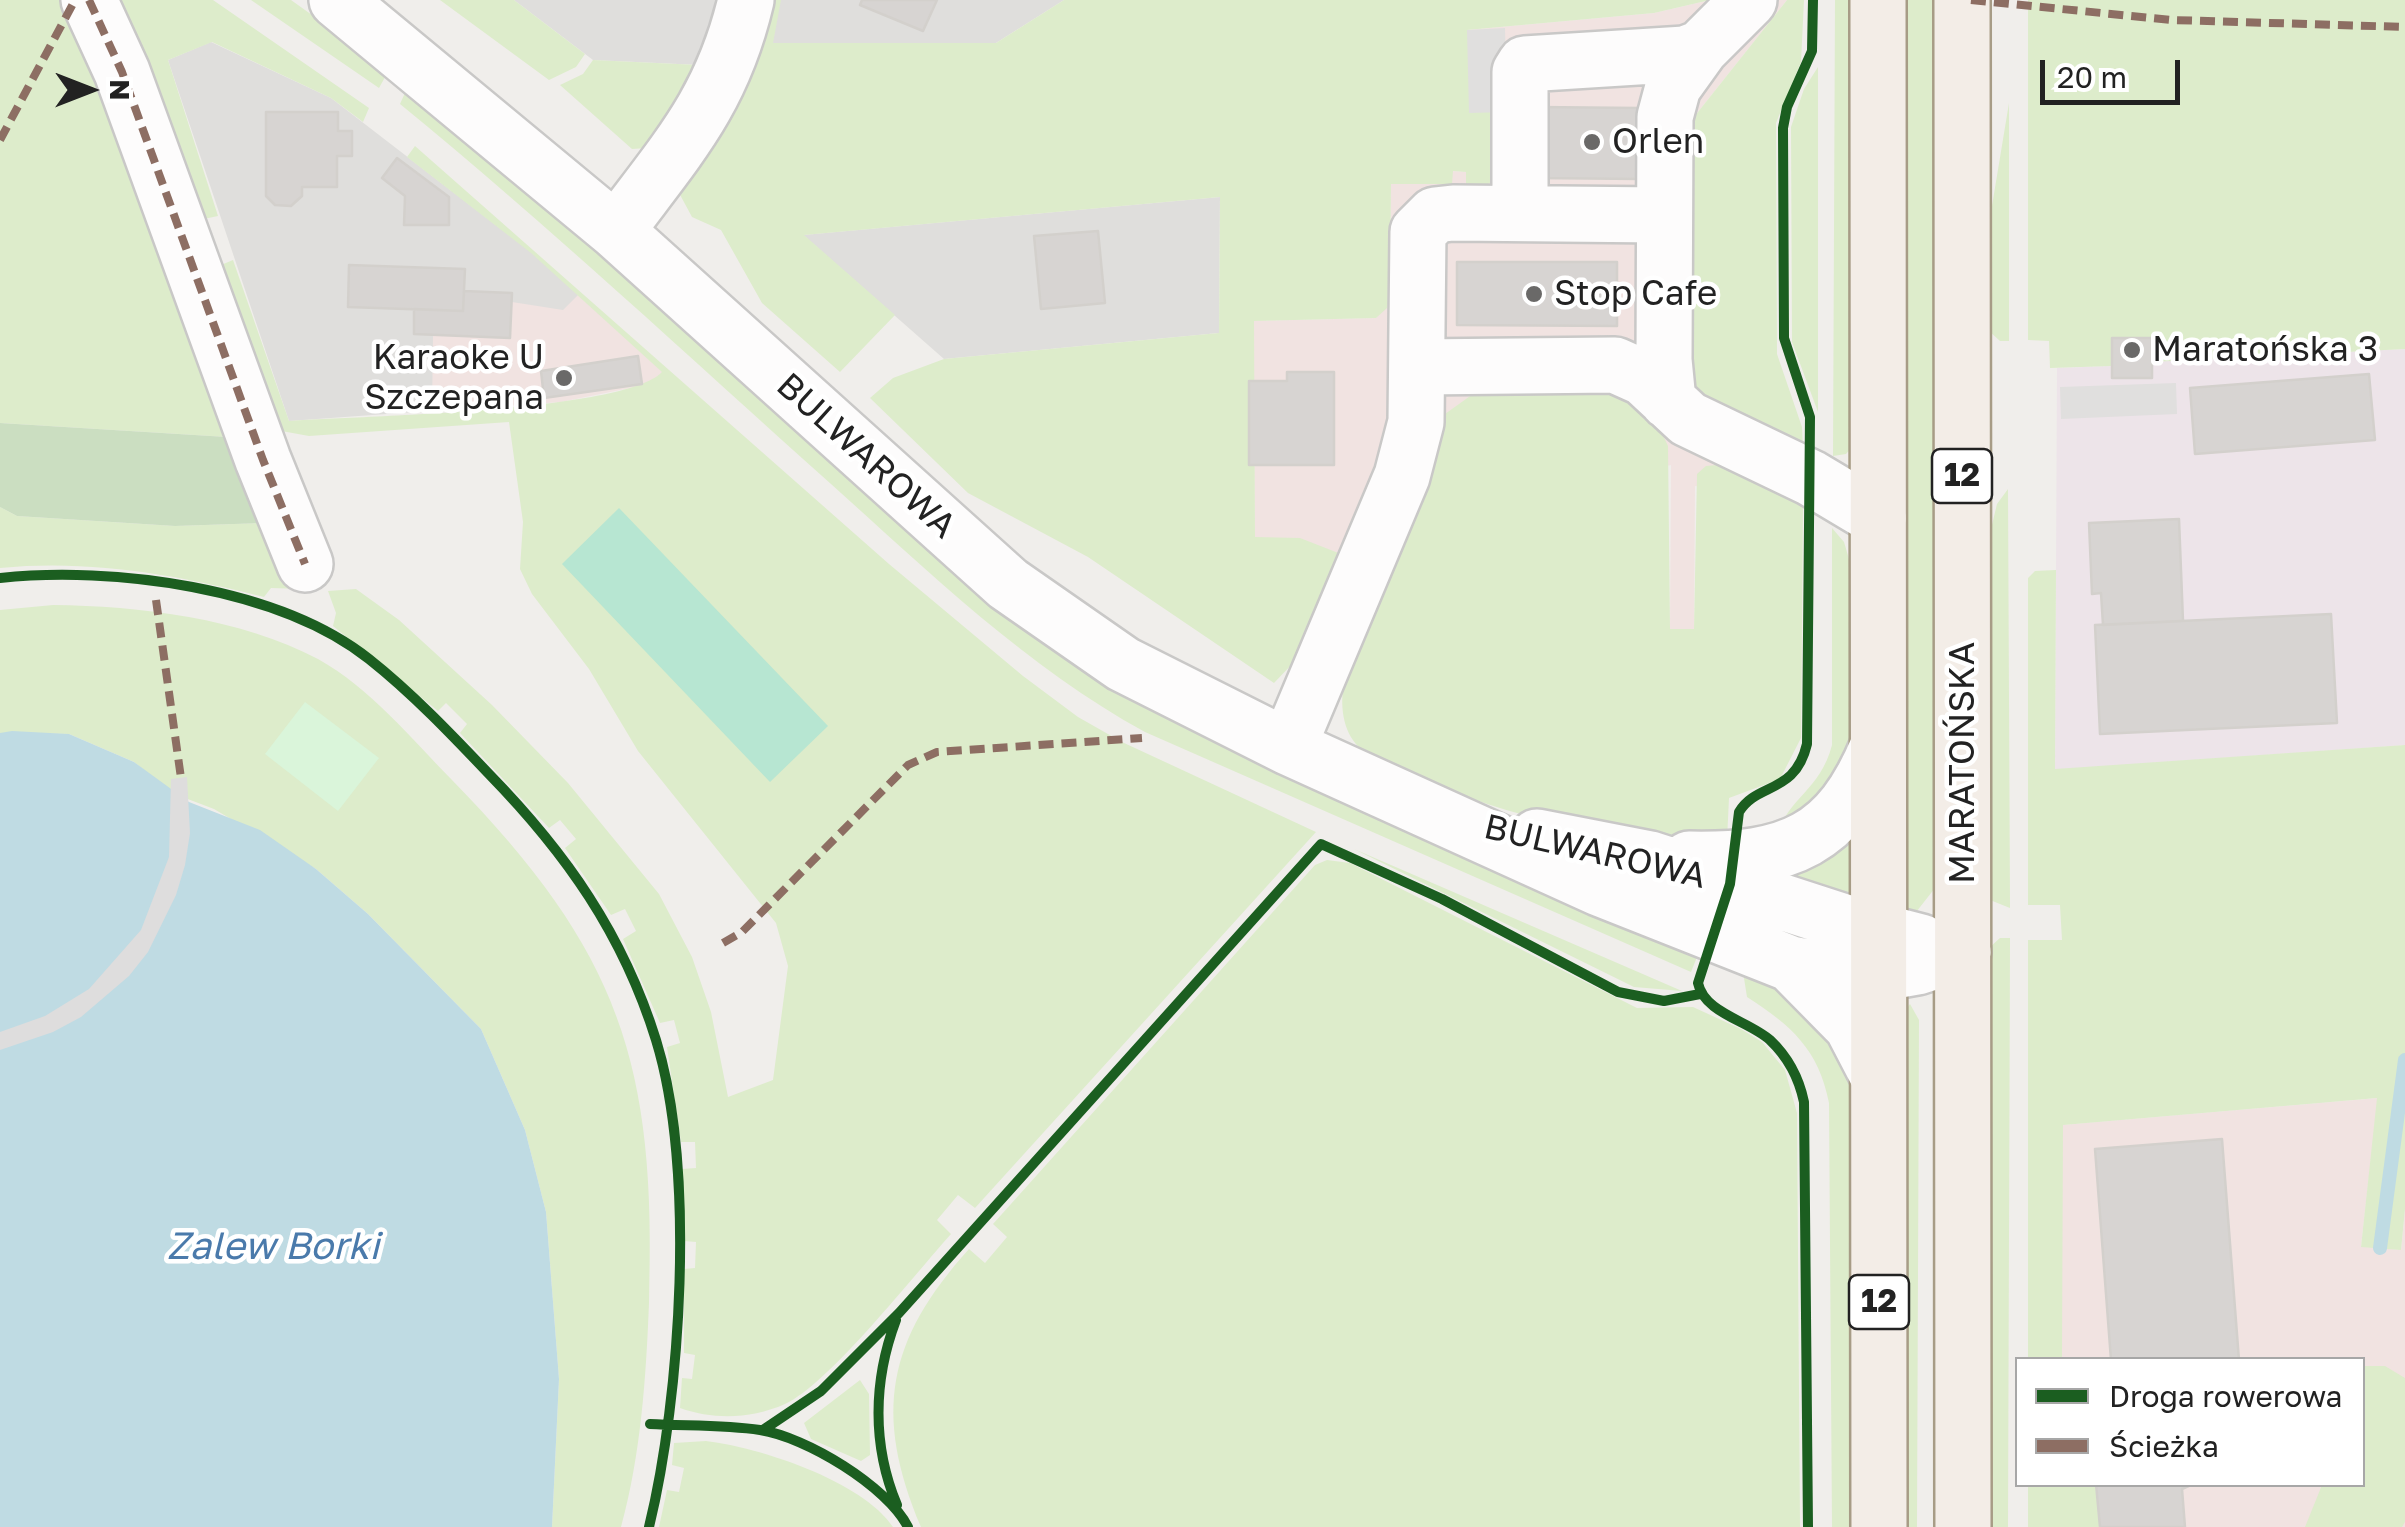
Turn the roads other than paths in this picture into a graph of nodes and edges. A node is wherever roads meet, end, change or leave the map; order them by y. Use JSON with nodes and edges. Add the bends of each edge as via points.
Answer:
{"nodes":[{"id":1,"x":90,"y":0,"type":"edge"},
{"id":2,"x":336,"y":0,"type":"edge"},
{"id":3,"x":746,"y":0,"type":"edge"},
{"id":4,"x":1748,"y":0,"type":"edge"},
{"id":5,"x":1878,"y":0,"type":"edge"},
{"id":6,"x":1962,"y":0,"type":"edge"},
{"id":7,"x":1701,"y":48,"type":"junction"},
{"id":8,"x":1520,"y":213,"type":"junction"},
{"id":9,"x":1664,"y":214,"type":"junction"},
{"id":10,"x":616,"y":230,"type":"junction"},
{"id":11,"x":1418,"y":367,"type":"junction"},
{"id":12,"x":1668,"y":400,"type":"junction"},
{"id":13,"x":1878,"y":518,"type":"junction"},
{"id":14,"x":306,"y":564,"type":"dead end"},
{"id":15,"x":1878,"y":746,"type":"junction"},
{"id":16,"x":1288,"y":747,"type":"junction"},
{"id":17,"x":1456,"y":820,"type":"junction"},
{"id":18,"x":1650,"y":859,"type":"junction"},
{"id":19,"x":1963,"y":952,"type":"junction"},
{"id":20,"x":1878,"y":953,"type":"junction"},
{"id":21,"x":1791,"y":964,"type":"junction"},
{"id":22,"x":1878,"y":1076,"type":"junction"},
{"id":23,"x":1879,"y":1527,"type":"edge"},
{"id":24,"x":1962,"y":1527,"type":"edge"}],
"edges":[{"from":1,"to":14,"type":"street"},
{"from":2,"to":10,"type":"street","name":"BULWAROWA"},
{"from":3,"to":10,"type":"street","via":[[708,108]]},
{"from":4,"to":7,"type":"street"},
{"from":5,"to":13,"type":"main road","number":"12"},
{"from":6,"to":19,"type":"main road","name":"MARATOŃSKA","number":"12"},
{"from":7,"to":8,"type":"street","via":[[1525,64]]},
{"from":7,"to":9,"type":"street","via":[[1668,102]]},
{"from":8,"to":9,"type":"street"},
{"from":8,"to":11,"type":"street","via":[[1435,216],[1418,232]]},
{"from":9,"to":12,"type":"street"},
{"from":10,"to":16,"type":"street","name":"BULWAROWA","via":[[1008,584],[1123,664]]},
{"from":11,"to":12,"type":"street","via":[[1601,364],[1644,378]]},
{"from":11,"to":16,"type":"street","via":[[1416,422],[1402,476]]},
{"from":12,"to":13,"type":"street","via":[[1688,418]]},
{"from":13,"to":15,"type":"main road","number":"12"},
{"from":15,"to":18,"type":"street","via":[[1849,805],[1799,844],[1734,859]]},
{"from":15,"to":20,"type":"main road","number":"12"},
{"from":16,"to":17,"type":"street","name":"BULWAROWA"},
{"from":17,"to":18,"type":"street","name":"BULWAROWA"},
{"from":17,"to":21,"type":"street","name":"BULWAROWA","via":[[1599,888]]},
{"from":18,"to":20,"type":"street","name":"BULWAROWA"},
{"from":19,"to":20,"type":"street","name":"BULWAROWA"},
{"from":19,"to":24,"type":"main road","name":"MARATOŃSKA","number":"12"},
{"from":20,"to":21,"type":"street","name":"BULWAROWA","via":[[1850,974]]},
{"from":20,"to":22,"type":"main road","number":"12"},
{"from":21,"to":22,"type":"street","via":[[1852,1026]]},
{"from":22,"to":23,"type":"main road","number":"12"}]}
